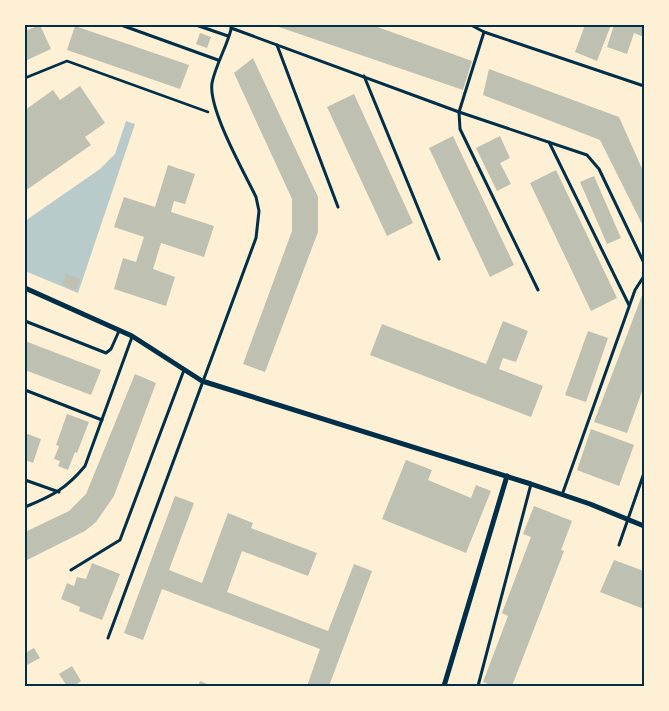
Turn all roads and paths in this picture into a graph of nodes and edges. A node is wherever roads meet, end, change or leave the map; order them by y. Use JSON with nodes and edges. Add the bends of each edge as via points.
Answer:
{"nodes":[{"id":1,"x":121,"y":25,"type":"edge"},
{"id":2,"x":196,"y":25,"type":"edge"},
{"id":3,"x":471,"y":25,"type":"edge"},
{"id":4,"x":232,"y":27,"type":"edge"},
{"id":5,"x":484,"y":32,"type":"junction"},
{"id":6,"x":228,"y":36,"type":"junction"},
{"id":7,"x":276,"y":44,"type":"junction"},
{"id":8,"x":218,"y":60,"type":"junction"},
{"id":9,"x":364,"y":75,"type":"junction"},
{"id":10,"x":25,"y":78,"type":"edge"},
{"id":11,"x":644,"y":86,"type":"edge"},
{"id":12,"x":459,"y":112,"type":"junction"},
{"id":13,"x":218,"y":115,"type":"junction"},
{"id":14,"x":549,"y":142,"type":"junction"},
{"id":15,"x":338,"y":207,"type":"dead end"},
{"id":16,"x":439,"y":259,"type":"dead end"},
{"id":17,"x":644,"y":263,"type":"edge"},
{"id":18,"x":644,"y":276,"type":"edge"},
{"id":19,"x":25,"y":289,"type":"edge"},
{"id":20,"x":538,"y":290,"type":"dead end"},
{"id":21,"x":630,"y":305,"type":"junction"},
{"id":22,"x":25,"y":321,"type":"edge"},
{"id":23,"x":120,"y":330,"type":"junction"},
{"id":24,"x":132,"y":336,"type":"junction"},
{"id":25,"x":184,"y":369,"type":"junction"},
{"id":26,"x":202,"y":381,"type":"junction"},
{"id":27,"x":25,"y":390,"type":"edge"},
{"id":28,"x":102,"y":420,"type":"junction"},
{"id":29,"x":644,"y":473,"type":"edge"},
{"id":30,"x":507,"y":476,"type":"junction"},
{"id":31,"x":25,"y":480,"type":"edge"},
{"id":32,"x":531,"y":484,"type":"junction"},
{"id":33,"x":59,"y":492,"type":"junction"},
{"id":34,"x":562,"y":495,"type":"junction"},
{"id":35,"x":25,"y":507,"type":"edge"},
{"id":36,"x":628,"y":518,"type":"junction"},
{"id":37,"x":644,"y":526,"type":"edge"},
{"id":38,"x":619,"y":545,"type":"dead end"},
{"id":39,"x":71,"y":570,"type":"dead end"},
{"id":40,"x":108,"y":638,"type":"dead end"},
{"id":41,"x":444,"y":686,"type":"edge"},
{"id":42,"x":478,"y":686,"type":"edge"}],
"edges":[{"from":1,"to":8,"type":"lane"},
{"from":2,"to":6,"type":"lane"},
{"from":3,"to":5,"type":"lane"},
{"from":4,"to":6,"type":"lane"},
{"from":4,"to":7,"type":"lane"},
{"from":5,"to":11,"type":"lane"},
{"from":5,"to":12,"type":"lane"},
{"from":6,"to":8,"type":"lane"},
{"from":7,"to":9,"type":"lane"},
{"from":7,"to":15,"type":"lane"},
{"from":8,"to":13,"type":"lane","via":[[212,86]]},
{"from":9,"to":12,"type":"lane"},
{"from":9,"to":16,"type":"lane"},
{"from":10,"to":13,"type":"path","via":[[67,61]]},
{"from":12,"to":14,"type":"lane"},
{"from":12,"to":20,"type":"lane","via":[[460,129]]},
{"from":13,"to":26,"type":"lane","via":[[256,197],[258,224],[252,252]]},
{"from":14,"to":17,"type":"lane","via":[[588,155],[599,169]]},
{"from":14,"to":21,"type":"lane"},
{"from":18,"to":21,"type":"lane"},
{"from":19,"to":23,"type":"street"},
{"from":21,"to":34,"type":"lane"},
{"from":22,"to":23,"type":"lane","via":[[106,353]]},
{"from":23,"to":24,"type":"street"},
{"from":24,"to":25,"type":"street"},
{"from":24,"to":28,"type":"lane"},
{"from":25,"to":26,"type":"street"},
{"from":25,"to":39,"type":"lane","via":[[120,540]]},
{"from":26,"to":30,"type":"street"},
{"from":26,"to":40,"type":"lane"},
{"from":27,"to":28,"type":"lane"},
{"from":28,"to":33,"type":"lane","via":[[85,466]]},
{"from":29,"to":36,"type":"lane"},
{"from":30,"to":32,"type":"street"},
{"from":30,"to":41,"type":"street"},
{"from":31,"to":33,"type":"lane"},
{"from":32,"to":34,"type":"street"},
{"from":32,"to":42,"type":"lane"},
{"from":33,"to":35,"type":"lane"},
{"from":34,"to":36,"type":"street"},
{"from":36,"to":37,"type":"street"},
{"from":36,"to":38,"type":"lane"}]}
